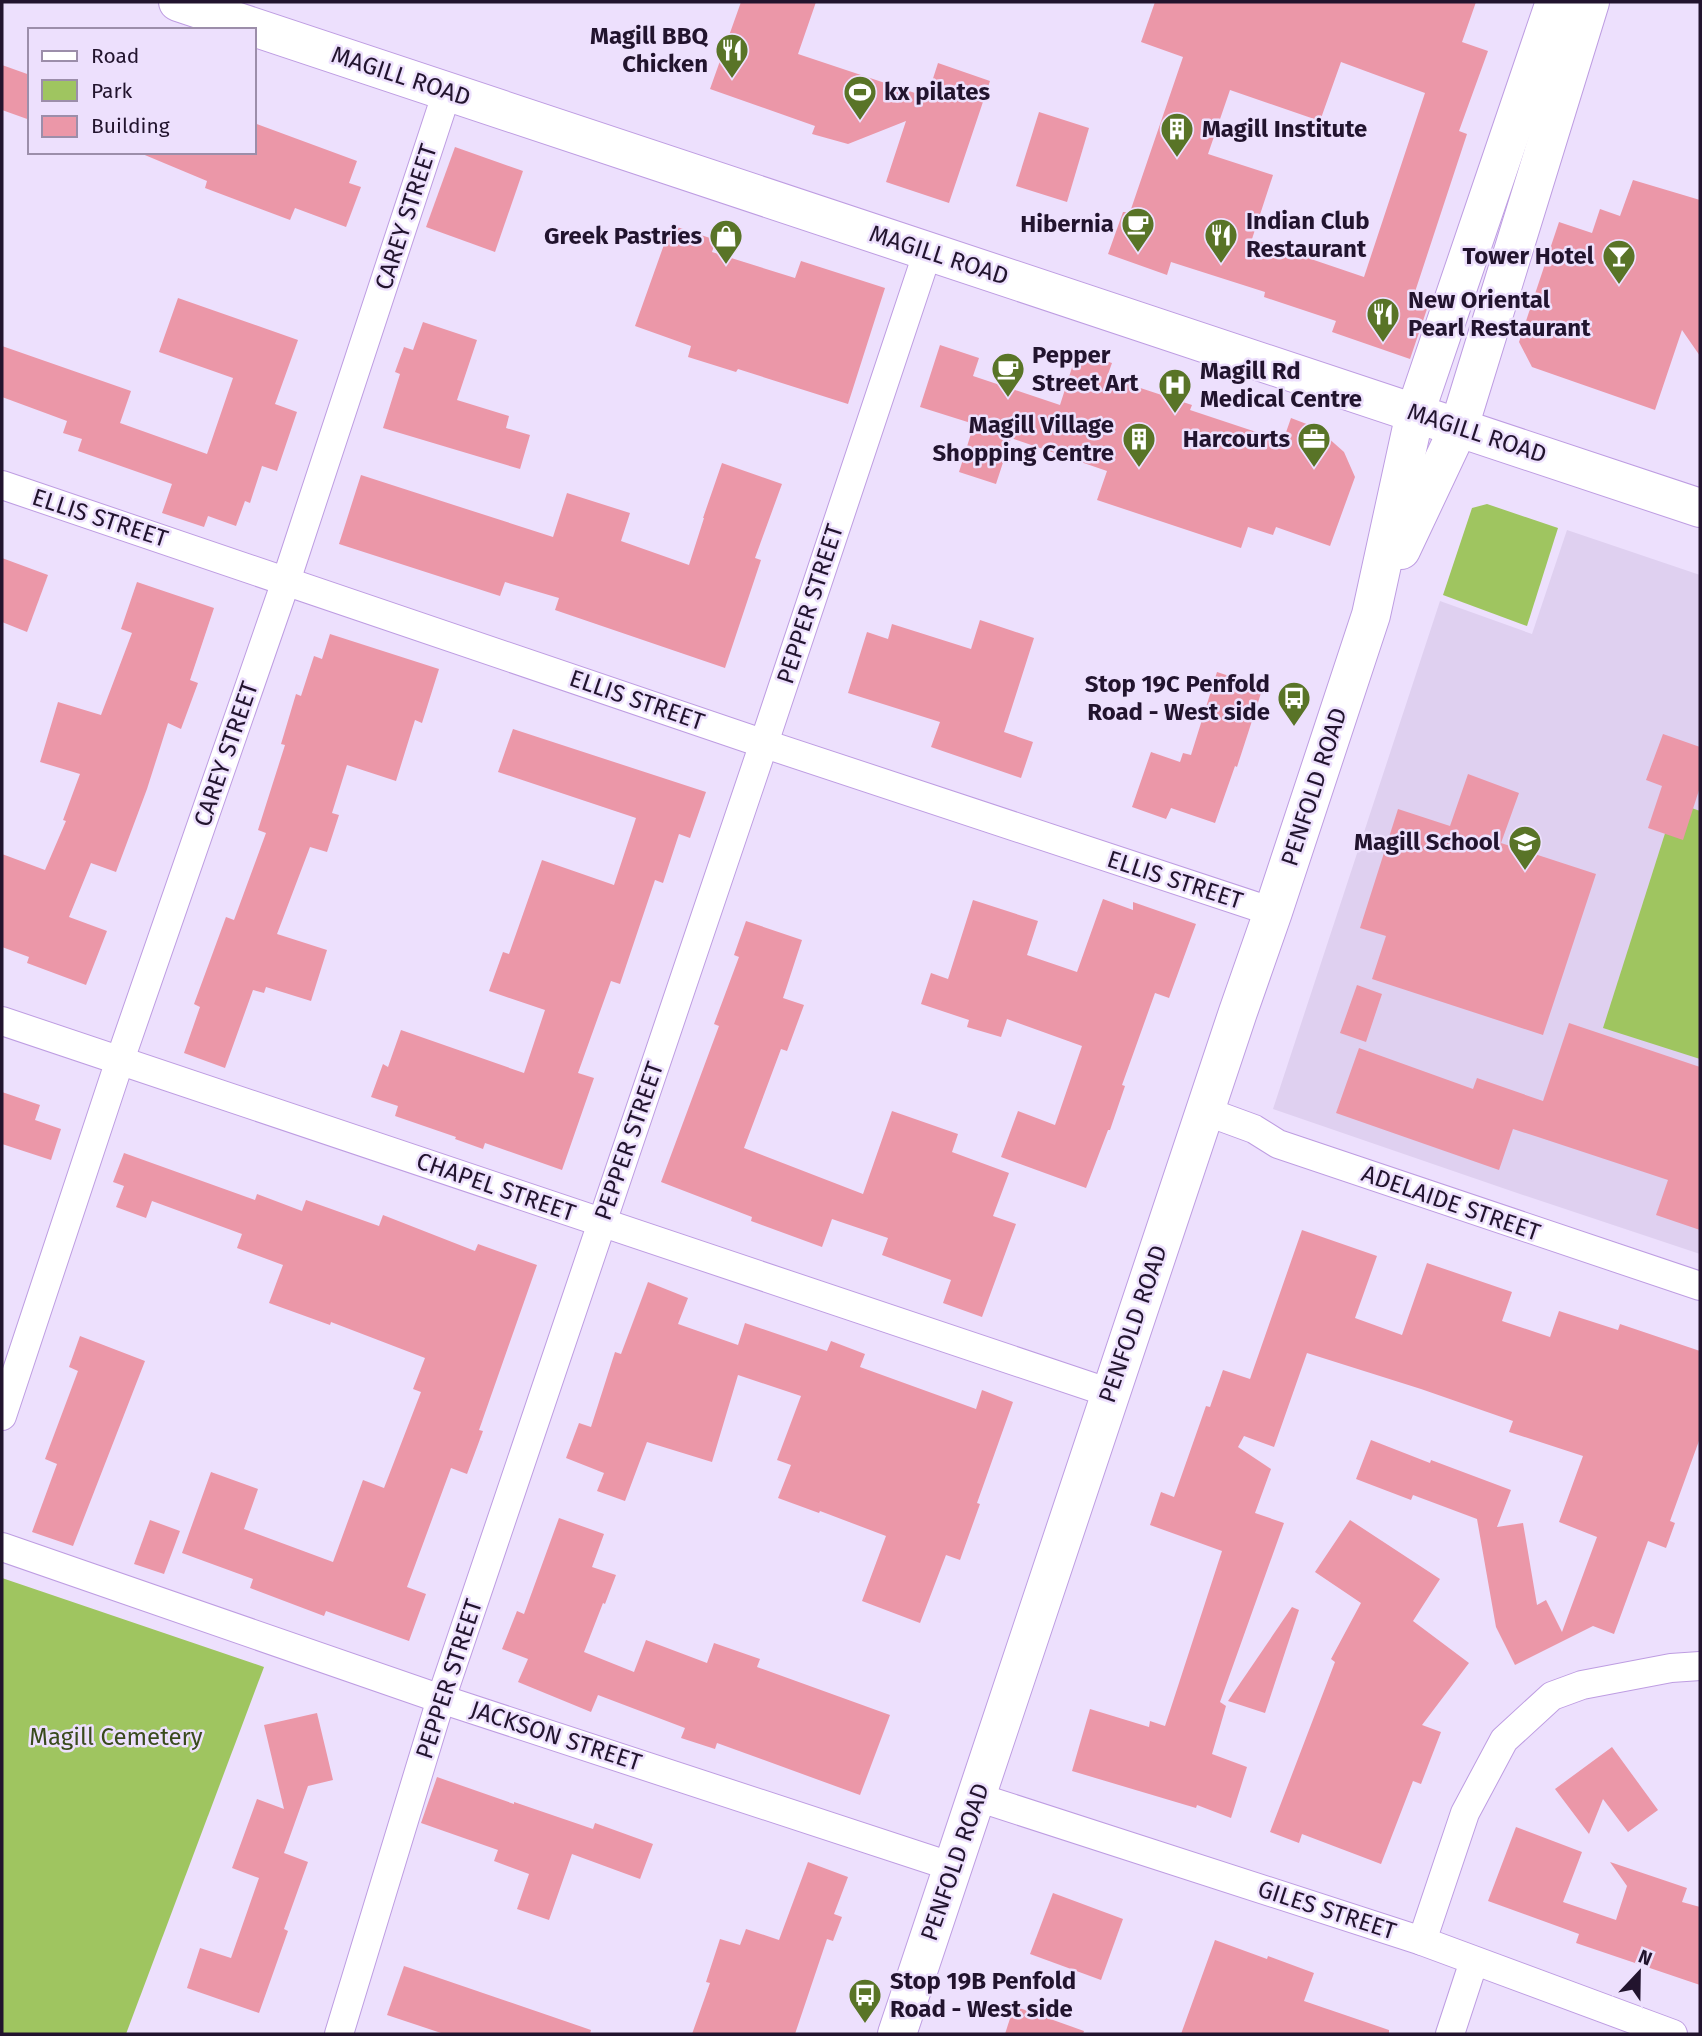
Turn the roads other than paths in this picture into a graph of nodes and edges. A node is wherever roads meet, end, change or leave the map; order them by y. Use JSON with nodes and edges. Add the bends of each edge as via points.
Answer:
{"nodes":[{"id":1,"x":178,"y":2,"type":"edge"},
{"id":2,"x":1555,"y":2,"type":"edge"},
{"id":3,"x":1590,"y":2,"type":"edge"},
{"id":4,"x":256,"y":28,"type":"edge"},
{"id":5,"x":256,"y":28,"type":"edge"},
{"id":6,"x":447,"y":92,"type":"junction"},
{"id":7,"x":928,"y":251,"type":"junction"},
{"id":8,"x":1415,"y":413,"type":"junction"},
{"id":9,"x":1459,"y":427,"type":"junction"},
{"id":10,"x":2,"y":485,"type":"edge"},
{"id":11,"x":1700,"y":508,"type":"edge"},
{"id":12,"x":286,"y":581,"type":"junction"},
{"id":13,"x":1371,"y":615,"type":"junction"},
{"id":14,"x":764,"y":743,"type":"junction"},
{"id":15,"x":1273,"y":912,"type":"junction"},
{"id":16,"x":2,"y":1021,"type":"edge"},
{"id":17,"x":120,"y":1060,"type":"junction"},
{"id":18,"x":1205,"y":1111,"type":"junction"},
{"id":19,"x":601,"y":1223,"type":"junction"},
{"id":20,"x":1700,"y":1286,"type":"edge"},
{"id":21,"x":1110,"y":1393,"type":"junction"},
{"id":22,"x":2,"y":1416,"type":"edge"},
{"id":23,"x":2,"y":1547,"type":"edge"},
{"id":24,"x":1700,"y":1666,"type":"edge"},
{"id":25,"x":441,"y":1699,"type":"junction"},
{"id":26,"x":977,"y":1797,"type":"junction"},
{"id":27,"x":953,"y":1867,"type":"junction"},
{"id":28,"x":1422,"y":1941,"type":"junction"},
{"id":29,"x":1474,"y":1961,"type":"junction"},
{"id":30,"x":339,"y":2034,"type":"edge"},
{"id":31,"x":897,"y":2034,"type":"edge"},
{"id":32,"x":1450,"y":2034,"type":"edge"},
{"id":33,"x":1673,"y":2034,"type":"edge"}],
"edges":[{"from":1,"to":4,"type":"main road","name":"MAGILL ROAD"},
{"from":2,"to":8,"type":"main road","name":"PENFOLD ROAD"},
{"from":3,"to":9,"type":"main road","name":"PENFOLD ROAD"},
{"from":5,"to":6,"type":"main road","name":"MAGILL ROAD"},
{"from":6,"to":7,"type":"main road","name":"MAGILL ROAD"},
{"from":6,"to":12,"type":"street","name":"CAREY STREET"},
{"from":7,"to":8,"type":"main road","name":"MAGILL ROAD"},
{"from":7,"to":14,"type":"street","name":"PEPPER STREET"},
{"from":8,"to":9,"type":"main road","name":"MAGILL ROAD"},
{"from":8,"to":13,"type":"main road","name":"PENFOLD ROAD"},
{"from":9,"to":11,"type":"main road","name":"MAGILL ROAD"},
{"from":9,"to":13,"type":"main road","name":"PENFOLD ROAD"},
{"from":10,"to":12,"type":"street","name":"ELLIS STREET"},
{"from":12,"to":14,"type":"street","name":"ELLIS STREET"},
{"from":12,"to":17,"type":"street","name":"CAREY STREET"},
{"from":13,"to":15,"type":"main road","name":"PENFOLD ROAD"},
{"from":14,"to":15,"type":"street","name":"ELLIS STREET"},
{"from":14,"to":19,"type":"street","name":"PEPPER STREET"},
{"from":15,"to":18,"type":"main road","name":"PENFOLD ROAD"},
{"from":16,"to":17,"type":"street","name":"CHAPEL STREET"},
{"from":17,"to":19,"type":"street","name":"CHAPEL STREET"},
{"from":17,"to":22,"type":"street","name":"CAREY STREET"},
{"from":18,"to":20,"type":"street","name":"ADELAIDE STREET","via":[[1254,1129],[1278,1144]]},
{"from":18,"to":21,"type":"main road","name":"PENFOLD ROAD"},
{"from":19,"to":21,"type":"street","name":"CHAPEL STREET"},
{"from":19,"to":25,"type":"street","name":"PEPPER STREET"},
{"from":21,"to":26,"type":"main road","name":"PENFOLD ROAD"},
{"from":23,"to":25,"type":"street","name":"JACKSON STREET"},
{"from":24,"to":28,"type":"street","via":[[1582,1685],[1552,1696],[1504,1740],[1465,1813]]},
{"from":25,"to":27,"type":"street","name":"JACKSON STREET"},
{"from":25,"to":30,"type":"street","name":"PEPPER STREET"},
{"from":26,"to":27,"type":"main road","name":"PENFOLD ROAD"},
{"from":26,"to":28,"type":"street","name":"GILES STREET"},
{"from":27,"to":31,"type":"main road","name":"PENFOLD ROAD"},
{"from":28,"to":29,"type":"street","name":"GILES STREET"},
{"from":29,"to":32,"type":"street"},
{"from":29,"to":33,"type":"street","name":"GILES STREET"}]}
